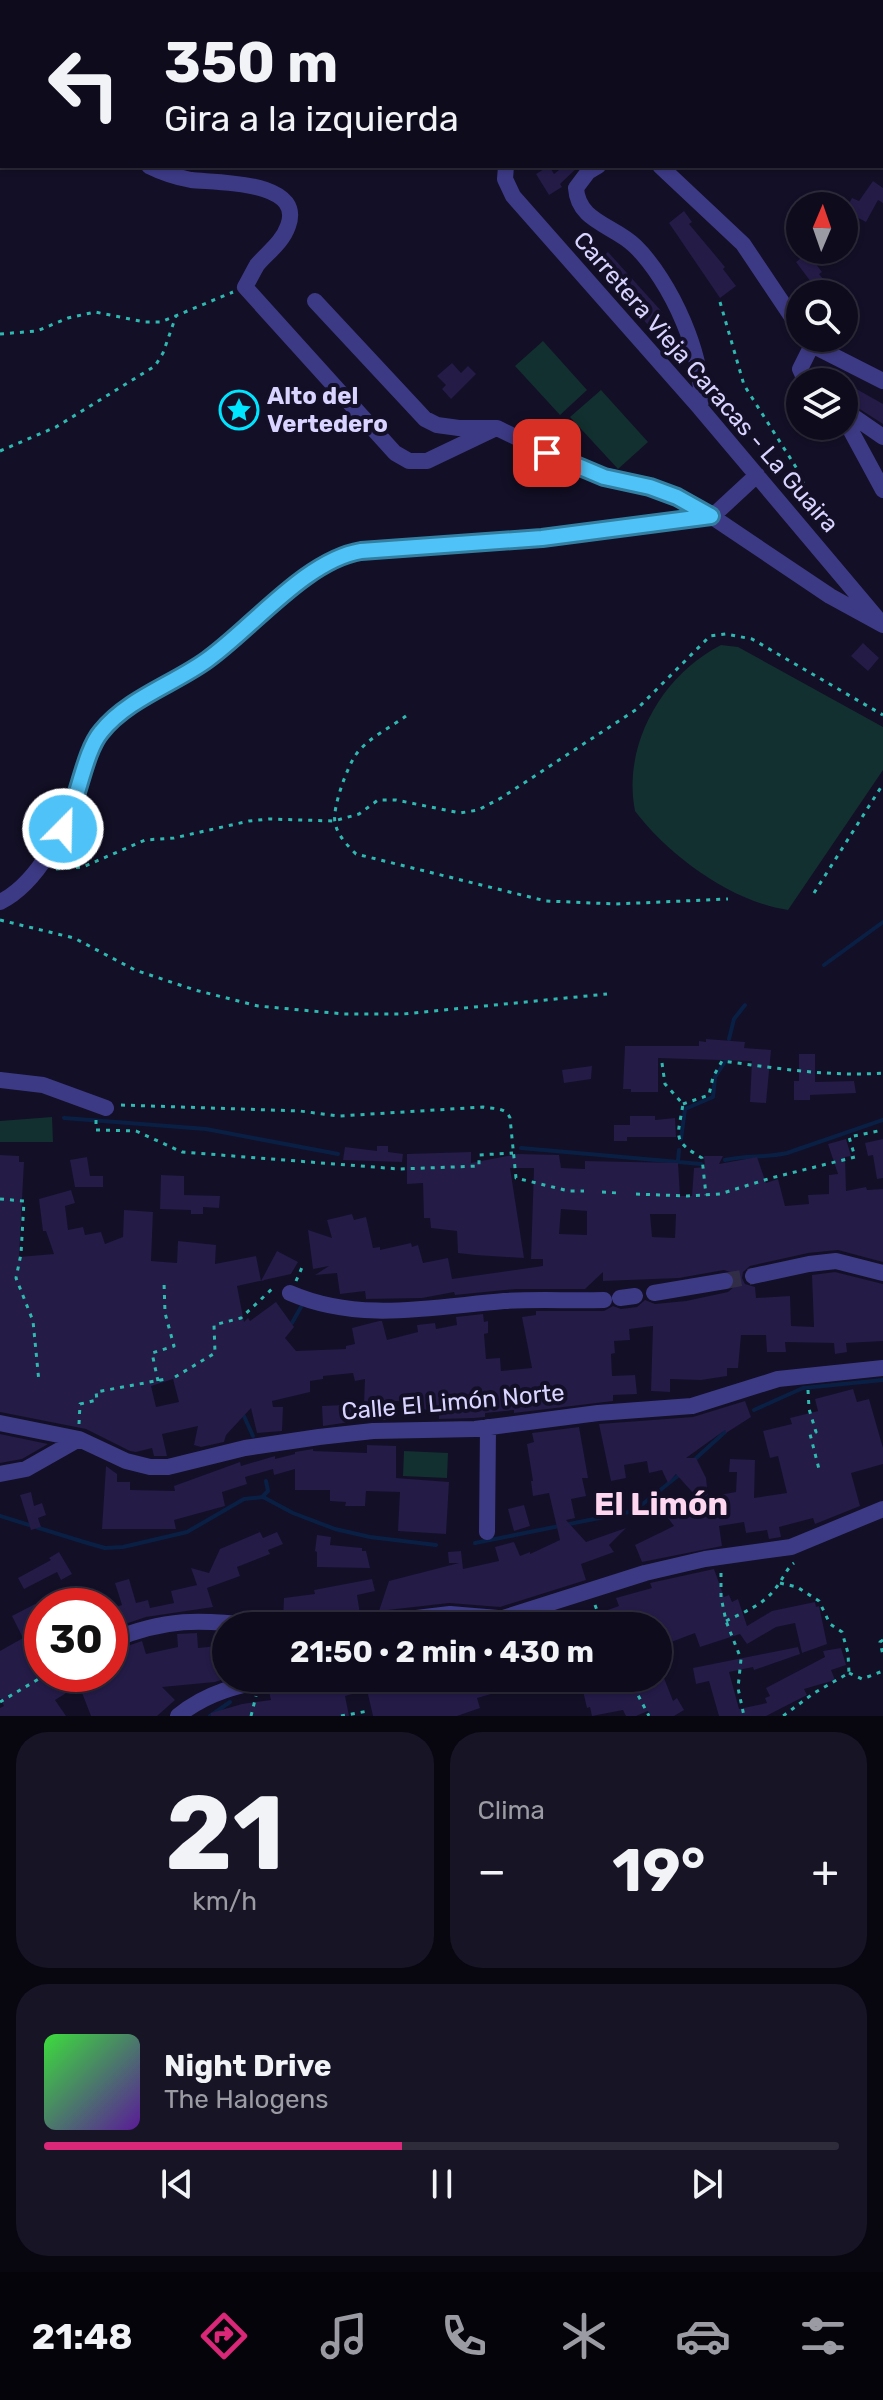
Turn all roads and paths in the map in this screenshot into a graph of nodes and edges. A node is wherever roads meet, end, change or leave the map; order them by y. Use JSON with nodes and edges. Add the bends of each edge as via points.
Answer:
{"nodes":[{"id":1,"x":154,"y":168,"type":"edge"},
{"id":2,"x":506,"y":168,"type":"edge"},
{"id":3,"x":595,"y":168,"type":"edge"},
{"id":4,"x":662,"y":168,"type":"edge"},
{"id":5,"x":245,"y":287,"type":"junction"},
{"id":6,"x":315,"y":301,"type":"dead end"},
{"id":7,"x":720,"y":302,"type":"dead end"},
{"id":8,"x":786,"y":308,"type":"edge"},
{"id":9,"x":176,"y":316,"type":"junction"},
{"id":10,"x":0,"y":334,"type":"edge"},
{"id":11,"x":828,"y":352,"type":"edge"},
{"id":12,"x":883,"y":381,"type":"edge"},
{"id":13,"x":700,"y":408,"type":"junction"},
{"id":14,"x":858,"y":420,"type":"edge"},
{"id":15,"x":497,"y":428,"type":"junction"},
{"id":16,"x":883,"y":437,"type":"edge"},
{"id":17,"x":856,"y":440,"type":"edge"},
{"id":18,"x":0,"y":451,"type":"edge"},
{"id":19,"x":757,"y":475,"type":"junction"},
{"id":20,"x":883,"y":490,"type":"edge"},
{"id":21,"x":711,"y":516,"type":"junction"},
{"id":22,"x":811,"y":540,"type":"junction"},
{"id":23,"x":877,"y":609,"type":"edge"},
{"id":24,"x":883,"y":625,"type":"edge"},
{"id":25,"x":883,"y":715,"type":"edge"},
{"id":26,"x":406,"y":716,"type":"dead end"},
{"id":27,"x":883,"y":784,"type":"edge"},
{"id":28,"x":880,"y":793,"type":"edge"},
{"id":29,"x":334,"y":821,"type":"junction"},
{"id":30,"x":37,"y":870,"type":"junction"},
{"id":31,"x":814,"y":893,"type":"dead end"},
{"id":32,"x":728,"y":899,"type":"dead end"},
{"id":33,"x":0,"y":902,"type":"edge"},
{"id":34,"x":0,"y":920,"type":"edge"},
{"id":35,"x":607,"y":994,"type":"dead end"},
{"id":36,"x":662,"y":1063,"type":"dead end"},
{"id":37,"x":883,"y":1073,"type":"edge"},
{"id":38,"x":0,"y":1080,"type":"edge"},
{"id":39,"x":683,"y":1104,"type":"junction"},
{"id":40,"x":106,"y":1108,"type":"joint"},
{"id":41,"x":96,"y":1124,"type":"dead end"},
{"id":42,"x":883,"y":1130,"type":"edge"},
{"id":43,"x":513,"y":1153,"type":"junction"},
{"id":44,"x":584,"y":1191,"type":"dead end"},
{"id":45,"x":602,"y":1192,"type":"dead end"},
{"id":46,"x":618,"y":1193,"type":"dead end"},
{"id":47,"x":636,"y":1194,"type":"dead end"},
{"id":48,"x":706,"y":1195,"type":"junction"},
{"id":49,"x":0,"y":1199,"type":"edge"},
{"id":50,"x":883,"y":1273,"type":"edge"},
{"id":51,"x":753,"y":1276,"type":"tunnel mouth"},
{"id":52,"x":725,"y":1281,"type":"tunnel mouth"},
{"id":53,"x":164,"y":1282,"type":"dead end"},
{"id":54,"x":290,"y":1293,"type":"joint"},
{"id":55,"x":654,"y":1293,"type":"dead end"},
{"id":56,"x":620,"y":1298,"type":"dead end"},
{"id":57,"x":883,"y":1368,"type":"edge"},
{"id":58,"x":175,"y":1377,"type":"dead end"},
{"id":59,"x":166,"y":1379,"type":"dead end"},
{"id":60,"x":158,"y":1381,"type":"junction"},
{"id":61,"x":39,"y":1382,"type":"dead end"},
{"id":62,"x":808,"y":1392,"type":"dead end"},
{"id":63,"x":0,"y":1423,"type":"edge"},
{"id":64,"x":488,"y":1427,"type":"junction"},
{"id":65,"x":79,"y":1439,"type":"junction"},
{"id":66,"x":820,"y":1473,"type":"dead end"},
{"id":67,"x":0,"y":1474,"type":"edge"},
{"id":68,"x":883,"y":1509,"type":"edge"},
{"id":69,"x":487,"y":1532,"type":"dead end"},
{"id":70,"x":814,"y":1539,"type":"junction"},
{"id":71,"x":719,"y":1556,"type":"junction"},
{"id":72,"x":780,"y":1583,"type":"junction"},
{"id":73,"x":589,"y":1590,"type":"junction"},
{"id":74,"x":524,"y":1612,"type":"edge"},
{"id":75,"x":598,"y":1612,"type":"edge"},
{"id":76,"x":726,"y":1621,"type":"junction"},
{"id":77,"x":212,"y":1623,"type":"edge"},
{"id":78,"x":128,"y":1635,"type":"edge"},
{"id":79,"x":883,"y":1640,"type":"edge"},
{"id":80,"x":883,"y":1655,"type":"edge"},
{"id":81,"x":883,"y":1671,"type":"edge"},
{"id":82,"x":849,"y":1673,"type":"junction"},
{"id":83,"x":24,"y":1688,"type":"edge"},
{"id":84,"x":221,"y":1692,"type":"edge"},
{"id":85,"x":636,"y":1692,"type":"edge"},
{"id":86,"x":0,"y":1702,"type":"edge"},
{"id":87,"x":795,"y":1708,"type":"junction"},
{"id":88,"x":368,"y":1711,"type":"dead end"},
{"id":89,"x":178,"y":1716,"type":"edge"},
{"id":90,"x":342,"y":1716,"type":"edge"},
{"id":91,"x":649,"y":1716,"type":"edge"},
{"id":92,"x":744,"y":1716,"type":"edge"},
{"id":93,"x":783,"y":1716,"type":"edge"},
{"id":94,"x":795,"y":1716,"type":"edge"}],
"edges":[{"from":1,"to":5,"type":"street","via":[[178,177],[261,189],[288,205],[284,235]]},
{"from":2,"to":13,"type":"street","name":"Carretera Vieja Caracas - La Guaira","via":[[513,196]]},
{"from":3,"to":13,"type":"street","via":[[576,188],[583,211],[635,245],[658,276],[691,344],[701,386]]},
{"from":4,"to":8,"type":"street","via":[[743,244]]},
{"from":5,"to":9,"type":"path"},
{"from":5,"to":15,"type":"street","via":[[395,453],[409,461],[439,457]]},
{"from":6,"to":15,"type":"street","via":[[425,419],[459,428]]},
{"from":7,"to":22,"type":"path","via":[[744,385],[809,494]]},
{"from":9,"to":10,"type":"path","via":[[145,322],[95,312],[37,331]]},
{"from":9,"to":18,"type":"path","via":[[163,353],[148,371],[56,427]]},
{"from":11,"to":12,"type":"street"},
{"from":13,"to":19,"type":"street","name":"Carretera Vieja Caracas - La Guaira"},
{"from":14,"to":16,"type":"street"},
{"from":15,"to":21,"type":"street","via":[[584,470],[650,487]]},
{"from":17,"to":20,"type":"street"},
{"from":19,"to":21,"type":"street"},
{"from":19,"to":22,"type":"street","name":"Carretera Vieja Caracas - La Guaira"},
{"from":21,"to":24,"type":"street"},
{"from":21,"to":30,"type":"street","via":[[598,533],[338,556],[204,662],[108,724],[92,747],[69,817]]},
{"from":22,"to":23,"type":"street","name":"Carretera Vieja Caracas - La Guaira"},
{"from":23,"to":24,"type":"street","name":"Carretera Vieja Caracas - La Guaira"},
{"from":25,"to":29,"type":"path","via":[[752,639],[710,636],[637,709],[478,810],[460,813],[378,800],[359,814]]},
{"from":26,"to":29,"type":"path","via":[[355,756]]},
{"from":27,"to":28,"type":"path"},
{"from":28,"to":31,"type":"path"},
{"from":29,"to":30,"type":"path","via":[[249,821],[145,840],[83,867]]},
{"from":29,"to":32,"type":"path","via":[[356,854],[546,901]]},
{"from":30,"to":33,"type":"street"},
{"from":34,"to":35,"type":"path","via":[[74,938],[135,970],[258,1006],[403,1014]]},
{"from":36,"to":39,"type":"path","via":[[665,1084]]},
{"from":37,"to":39,"type":"path","via":[[810,1073],[722,1061],[709,1095]]},
{"from":38,"to":40,"type":"street","via":[[43,1085]]},
{"from":39,"to":48,"type":"path","via":[[677,1138],[702,1158]]},
{"from":40,"to":43,"type":"path","via":[[212,1107],[339,1116],[483,1107],[508,1113]]},
{"from":41,"to":43,"type":"path","via":[[96,1130],[146,1134],[182,1152],[399,1169],[479,1166],[479,1155]]},
{"from":42,"to":48,"type":"path","via":[[849,1137],[855,1157]]},
{"from":43,"to":44,"type":"path","via":[[516,1178]]},
{"from":45,"to":46,"type":"path"},
{"from":47,"to":48,"type":"path"},
{"from":49,"to":61,"type":"path","via":[[24,1201],[16,1278],[33,1321]]},
{"from":50,"to":51,"type":"street","via":[[836,1261]]},
{"from":52,"to":55,"type":"street"},
{"from":53,"to":60,"type":"path","via":[[174,1346],[152,1353]]},
{"from":54,"to":56,"type":"street","via":[[357,1311]]},
{"from":54,"to":58,"type":"path","via":[[273,1288],[241,1318],[214,1325],[215,1353]]},
{"from":57,"to":64,"type":"street","name":"Calle El Limón Norte","via":[[778,1379],[692,1406]]},
{"from":59,"to":60,"type":"path"},
{"from":60,"to":65,"type":"path","via":[[96,1392],[97,1400],[80,1404]]},
{"from":62,"to":66,"type":"path","via":[[816,1432],[810,1434]]},
{"from":63,"to":65,"type":"street","name":"Calle El Limón Norte"},
{"from":64,"to":65,"type":"street","name":"Calle El Limón Norte","via":[[319,1437],[168,1467],[126,1461]]},
{"from":64,"to":69,"type":"street"},
{"from":65,"to":67,"type":"street","via":[[26,1469]]},
{"from":68,"to":70,"type":"street"},
{"from":70,"to":71,"type":"street"},
{"from":70,"to":72,"type":"path"},
{"from":71,"to":73,"type":"street"},
{"from":71,"to":76,"type":"path"},
{"from":72,"to":76,"type":"path","via":[[767,1599]]},
{"from":72,"to":82,"type":"path","via":[[819,1601],[830,1624],[842,1632]]},
{"from":73,"to":74,"type":"street"},
{"from":73,"to":75,"type":"path"},
{"from":76,"to":92,"type":"path","via":[[741,1659],[738,1688]]},
{"from":77,"to":78,"type":"street","via":[[181,1621]]},
{"from":79,"to":80,"type":"path"},
{"from":81,"to":82,"type":"path","via":[[862,1679]]},
{"from":82,"to":87,"type":"path"},
{"from":83,"to":86,"type":"path"},
{"from":84,"to":89,"type":"street"},
{"from":85,"to":91,"type":"path"},
{"from":87,"to":93,"type":"path"},
{"from":87,"to":94,"type":"path"},
{"from":88,"to":90,"type":"path"}]}
